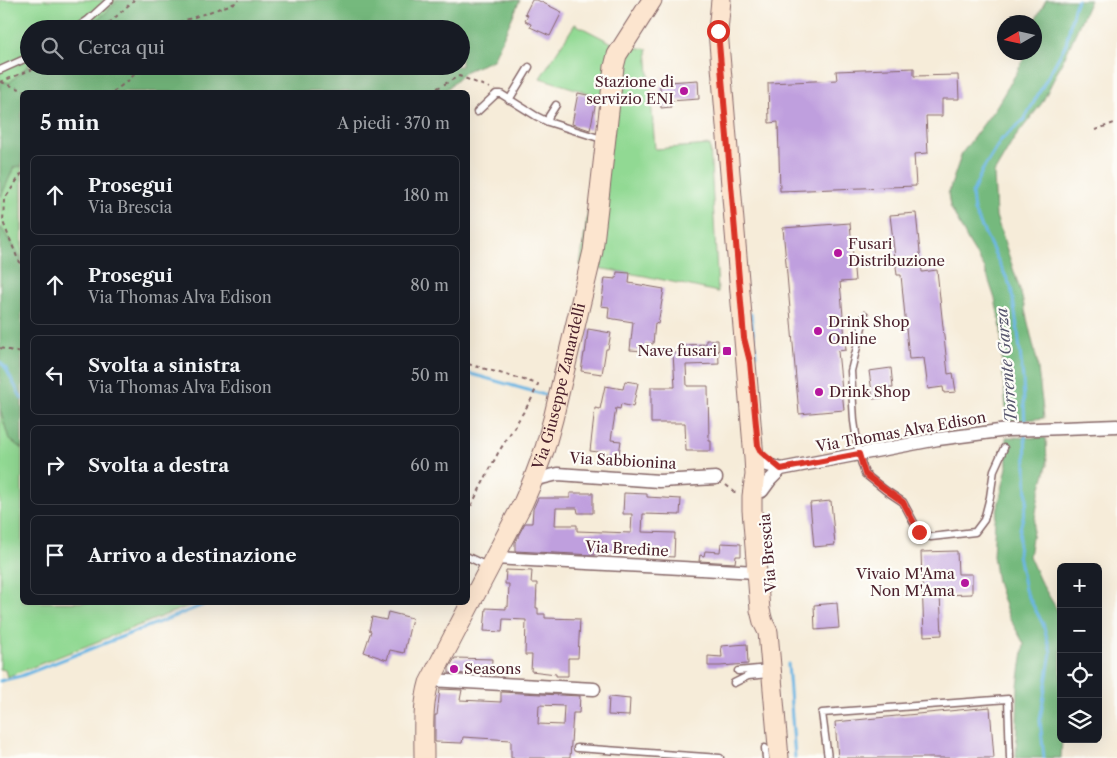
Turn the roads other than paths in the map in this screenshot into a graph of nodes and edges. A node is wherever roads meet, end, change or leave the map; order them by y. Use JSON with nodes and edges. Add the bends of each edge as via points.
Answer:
{"nodes":[{"id":1,"x":110,"y":0,"type":"edge"},
{"id":2,"x":652,"y":0,"type":"edge"},
{"id":3,"x":708,"y":0,"type":"edge"},
{"id":4,"x":721,"y":0,"type":"edge"},
{"id":5,"x":88,"y":20,"type":"edge"},
{"id":6,"x":718,"y":31,"type":"junction"},
{"id":7,"x":20,"y":61,"type":"edge"},
{"id":8,"x":529,"y":67,"type":"dead end"},
{"id":9,"x":0,"y":70,"type":"edge"},
{"id":10,"x":509,"y":100,"type":"junction"},
{"id":11,"x":556,"y":105,"type":"dead end"},
{"id":12,"x":477,"y":112,"type":"dead end"},
{"id":13,"x":548,"y":122,"type":"junction"},
{"id":14,"x":606,"y":140,"type":"junction"},
{"id":15,"x":865,"y":315,"type":"dead end"},
{"id":16,"x":744,"y":338,"type":"junction"},
{"id":17,"x":1117,"y":426,"type":"edge"},
{"id":18,"x":1004,"y":448,"type":"dead end"},
{"id":19,"x":859,"y":454,"type":"junction"},
{"id":20,"x":541,"y":460,"type":"junction"},
{"id":21,"x":781,"y":469,"type":"junction"},
{"id":22,"x":558,"y":474,"type":"junction"},
{"id":23,"x":757,"y":475,"type":"junction"},
{"id":24,"x":716,"y":478,"type":"road end"},
{"id":25,"x":534,"y":480,"type":"junction"},
{"id":26,"x":470,"y":557,"type":"edge"},
{"id":27,"x":492,"y":563,"type":"junction"},
{"id":28,"x":757,"y":572,"type":"junction"},
{"id":29,"x":470,"y":600,"type":"edge"},
{"id":30,"x":467,"y":605,"type":"edge"},
{"id":31,"x":768,"y":632,"type":"junction"},
{"id":32,"x":738,"y":670,"type":"dead end"},
{"id":33,"x":771,"y":671,"type":"junction"},
{"id":34,"x":430,"y":680,"type":"junction"},
{"id":35,"x":734,"y":683,"type":"dead end"},
{"id":36,"x":594,"y":689,"type":"dead end"},
{"id":37,"x":578,"y":748,"type":"dead end"},
{"id":38,"x":772,"y":753,"type":"edge"},
{"id":39,"x":424,"y":758,"type":"edge"},
{"id":40,"x":720,"y":758,"type":"edge"},
{"id":41,"x":766,"y":758,"type":"edge"},
{"id":42,"x":828,"y":758,"type":"edge"},
{"id":43,"x":1010,"y":758,"type":"edge"}],
"edges":[{"from":1,"to":5,"type":"lane"},
{"from":2,"to":14,"type":"main road","name":"Via Giuseppe Zanardelli","via":[[617,55]]},
{"from":3,"to":6,"type":"main road","name":"Via Brescia"},
{"from":4,"to":6,"type":"main road","name":"Via Brescia"},
{"from":6,"to":16,"type":"main road","name":"Via Brescia"},
{"from":7,"to":9,"type":"lane"},
{"from":8,"to":10,"type":"lane"},
{"from":10,"to":12,"type":"lane","via":[[496,94]]},
{"from":10,"to":13,"type":"lane"},
{"from":11,"to":13,"type":"lane"},
{"from":13,"to":14,"type":"lane"},
{"from":14,"to":20,"type":"main road","name":"Via Giuseppe Zanardelli","via":[[593,251]]},
{"from":15,"to":19,"type":"lane","via":[[851,372]]},
{"from":16,"to":21,"type":"street","via":[[750,362],[758,446]]},
{"from":16,"to":23,"type":"main road","name":"Via Brescia"},
{"from":17,"to":19,"type":"street","name":"Via Thomas Alva Edison","via":[[1007,430]]},
{"from":18,"to":19,"type":"lane","via":[[994,470],[984,520],[974,532],[931,537],[919,532],[903,502],[865,474]]},
{"from":19,"to":21,"type":"street","name":"Via Thomas Alva Edison"},
{"from":20,"to":22,"type":"street","name":"Via Sabbionina"},
{"from":20,"to":25,"type":"main road","name":"Via Giuseppe Zanardelli"},
{"from":21,"to":23,"type":"street","via":[[770,480]]},
{"from":21,"to":23,"type":"street","via":[[761,463]]},
{"from":22,"to":24,"type":"street","name":"Via Sabbionina","via":[[659,481]]},
{"from":22,"to":25,"type":"street","name":"Via Sabbionina"},
{"from":23,"to":28,"type":"main road","name":"Via Brescia","via":[[752,496]]},
{"from":23,"to":31,"type":"main road","name":"Via Brescia","via":[[773,610]]},
{"from":25,"to":27,"type":"main road","name":"Via Giuseppe Zanardelli","via":[[511,517]]},
{"from":26,"to":27,"type":"lane"},
{"from":27,"to":28,"type":"street","name":"Via Bredine"},
{"from":27,"to":29,"type":"main road","name":"Via Giuseppe Zanardelli"},
{"from":28,"to":31,"type":"main road","name":"Via Brescia","via":[[760,610]]},
{"from":30,"to":34,"type":"main road","name":"Via Giuseppe Zanardelli"},
{"from":31,"to":33,"type":"main road","name":"Via Brescia"},
{"from":32,"to":33,"type":"lane"},
{"from":33,"to":35,"type":"lane"},
{"from":33,"to":38,"type":"main road","name":"Via Brescia"},
{"from":34,"to":36,"type":"street"},
{"from":34,"to":39,"type":"main road","name":"Via Giuseppe Zanardelli","via":[[425,695]]},
{"from":37,"to":40,"type":"lane"},
{"from":38,"to":41,"type":"lane"},
{"from":42,"to":43,"type":"lane","via":[[822,713],[1008,699]]}]}
